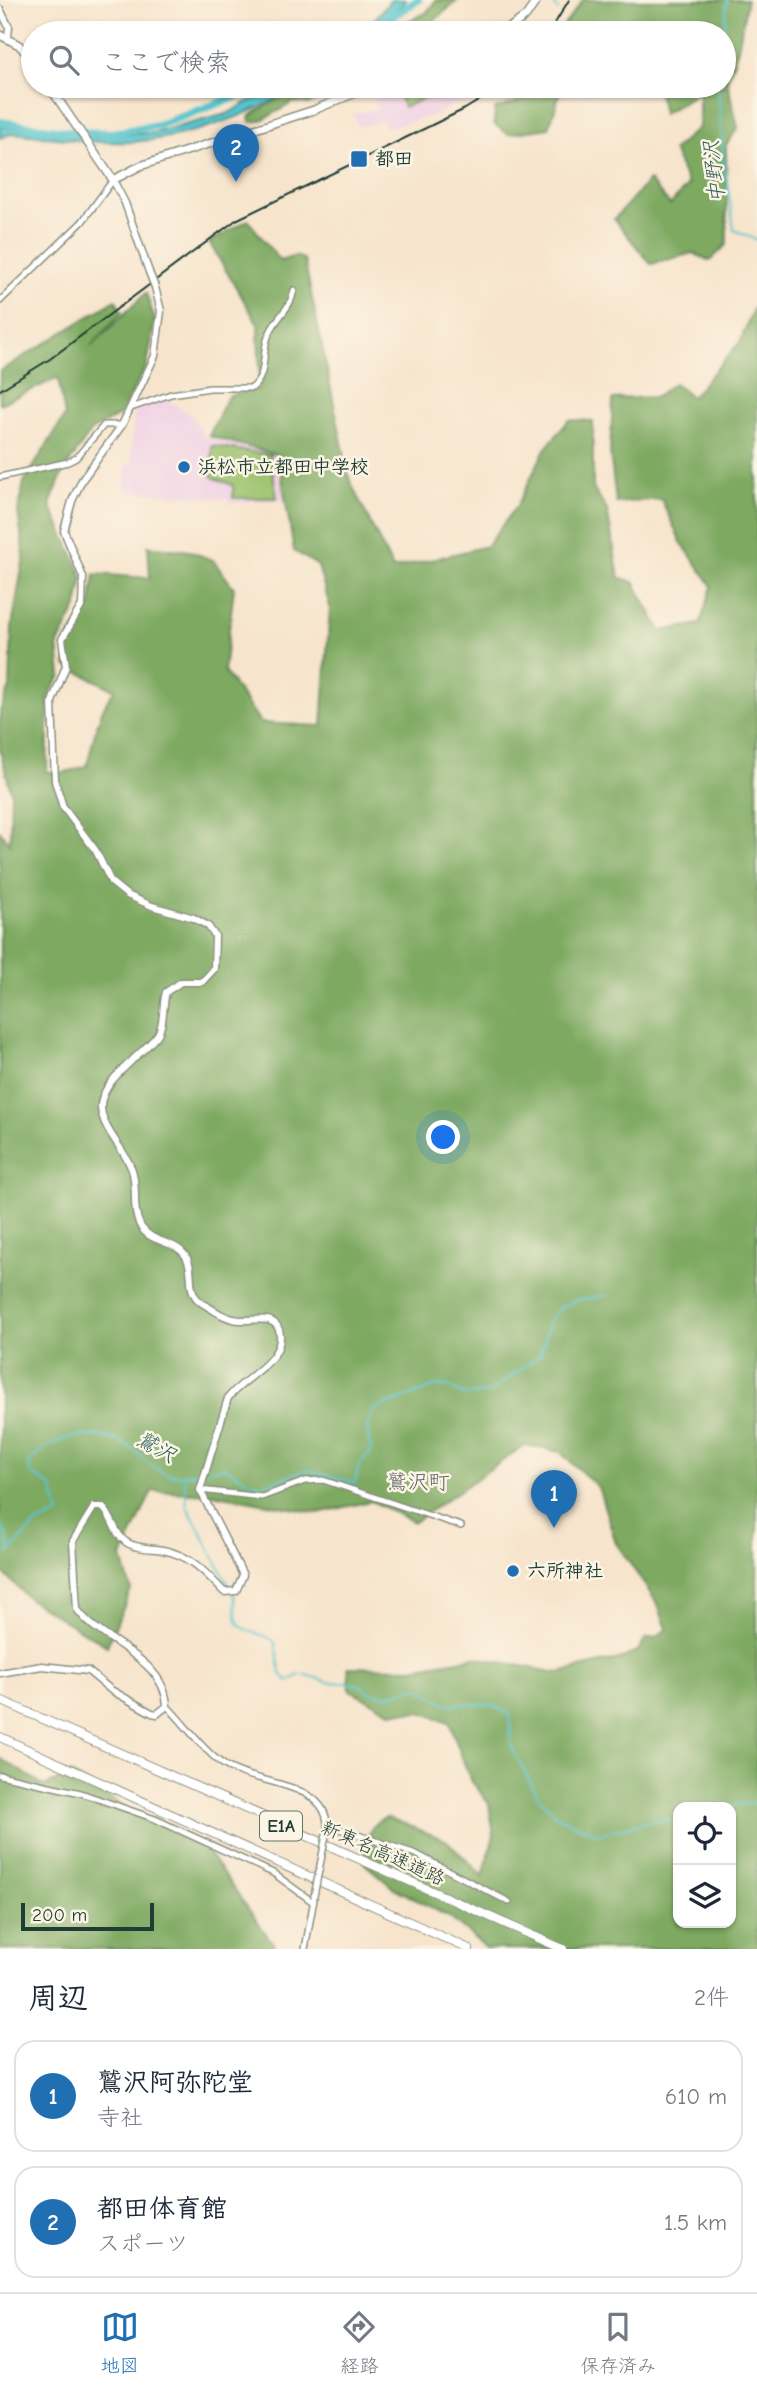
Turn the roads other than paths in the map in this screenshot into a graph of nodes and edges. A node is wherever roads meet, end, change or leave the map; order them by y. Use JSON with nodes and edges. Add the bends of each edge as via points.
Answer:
{"nodes":[{"id":1,"x":537,"y":0,"type":"edge"},
{"id":2,"x":0,"y":9,"type":"edge"},
{"id":3,"x":519,"y":21,"type":"edge"},
{"id":4,"x":4,"y":36,"type":"edge"},
{"id":5,"x":21,"y":51,"type":"edge"},
{"id":6,"x":57,"y":98,"type":"edge"},
{"id":7,"x":343,"y":98,"type":"edge"},
{"id":8,"x":113,"y":180,"type":"junction"},
{"id":9,"x":294,"y":290,"type":"dead end"},
{"id":10,"x":0,"y":300,"type":"edge"},
{"id":11,"x":131,"y":408,"type":"junction"},
{"id":12,"x":122,"y":425,"type":"junction"},
{"id":13,"x":0,"y":477,"type":"edge"},
{"id":14,"x":201,"y":1490,"type":"junction"},
{"id":15,"x":461,"y":1526,"type":"dead end"},
{"id":16,"x":0,"y":1673,"type":"edge"},
{"id":17,"x":0,"y":1700,"type":"edge"},
{"id":18,"x":167,"y":1706,"type":"junction"},
{"id":19,"x":0,"y":1737,"type":"edge"},
{"id":20,"x":0,"y":1775,"type":"edge"},
{"id":21,"x":327,"y":1827,"type":"junction"},
{"id":22,"x":314,"y":1899,"type":"junction"},
{"id":23,"x":509,"y":1902,"type":"dead end"},
{"id":24,"x":305,"y":1949,"type":"edge"},
{"id":25,"x":469,"y":1949,"type":"edge"},
{"id":26,"x":563,"y":1949,"type":"edge"}],
"edges":[{"from":1,"to":3,"type":"highway"},
{"from":2,"to":4,"type":"main road","via":[[9,27]]},
{"from":4,"to":5,"type":"highway"},
{"from":6,"to":8,"type":"highway"},
{"from":7,"to":8,"type":"highway","via":[[140,166]]},
{"from":8,"to":10,"type":"street","via":[[82,222]]},
{"from":8,"to":11,"type":"main road","bridge":true,"via":[[161,311],[155,356]]},
{"from":9,"to":11,"type":"street","via":[[269,334],[260,378],[252,388],[171,394]]},
{"from":11,"to":12,"type":"main road"},
{"from":12,"to":13,"type":"street","via":[[104,425],[68,462]]},
{"from":12,"to":14,"type":"main road","via":[[82,480],[64,531],[81,568],[82,605],[62,639],[66,666],[52,702],[55,781],[63,807],[96,850],[111,882],[144,903],[194,918],[215,936],[214,970],[202,982],[181,982],[166,992],[160,1031],[106,1088],[101,1107],[131,1168],[142,1228],[155,1241],[185,1255],[192,1292],[199,1301],[226,1317],[267,1320],[280,1331],[276,1352],[228,1398]]},
{"from":14,"to":15,"type":"street","via":[[262,1497],[305,1481],[323,1480]]},
{"from":14,"to":18,"type":"main road","via":[[243,1575],[236,1591],[224,1592],[199,1564],[186,1557],[124,1541],[102,1507],[94,1507],[73,1541],[77,1609],[139,1657],[163,1689]]},
{"from":16,"to":18,"type":"main road","via":[[42,1666],[88,1671],[152,1713]]},
{"from":17,"to":26,"type":"highway","name":"新東名高速道路","number":"E1A"},
{"from":18,"to":21,"type":"street","via":[[220,1763],[247,1777],[300,1789],[311,1796]]},
{"from":19,"to":25,"type":"highway","number":"E1A"},
{"from":20,"to":22,"type":"street","via":[[81,1793],[155,1819],[273,1872]]},
{"from":21,"to":22,"type":"street","bridge":true},
{"from":21,"to":23,"type":"street","via":[[416,1854]]},
{"from":22,"to":24,"type":"street"}]}
